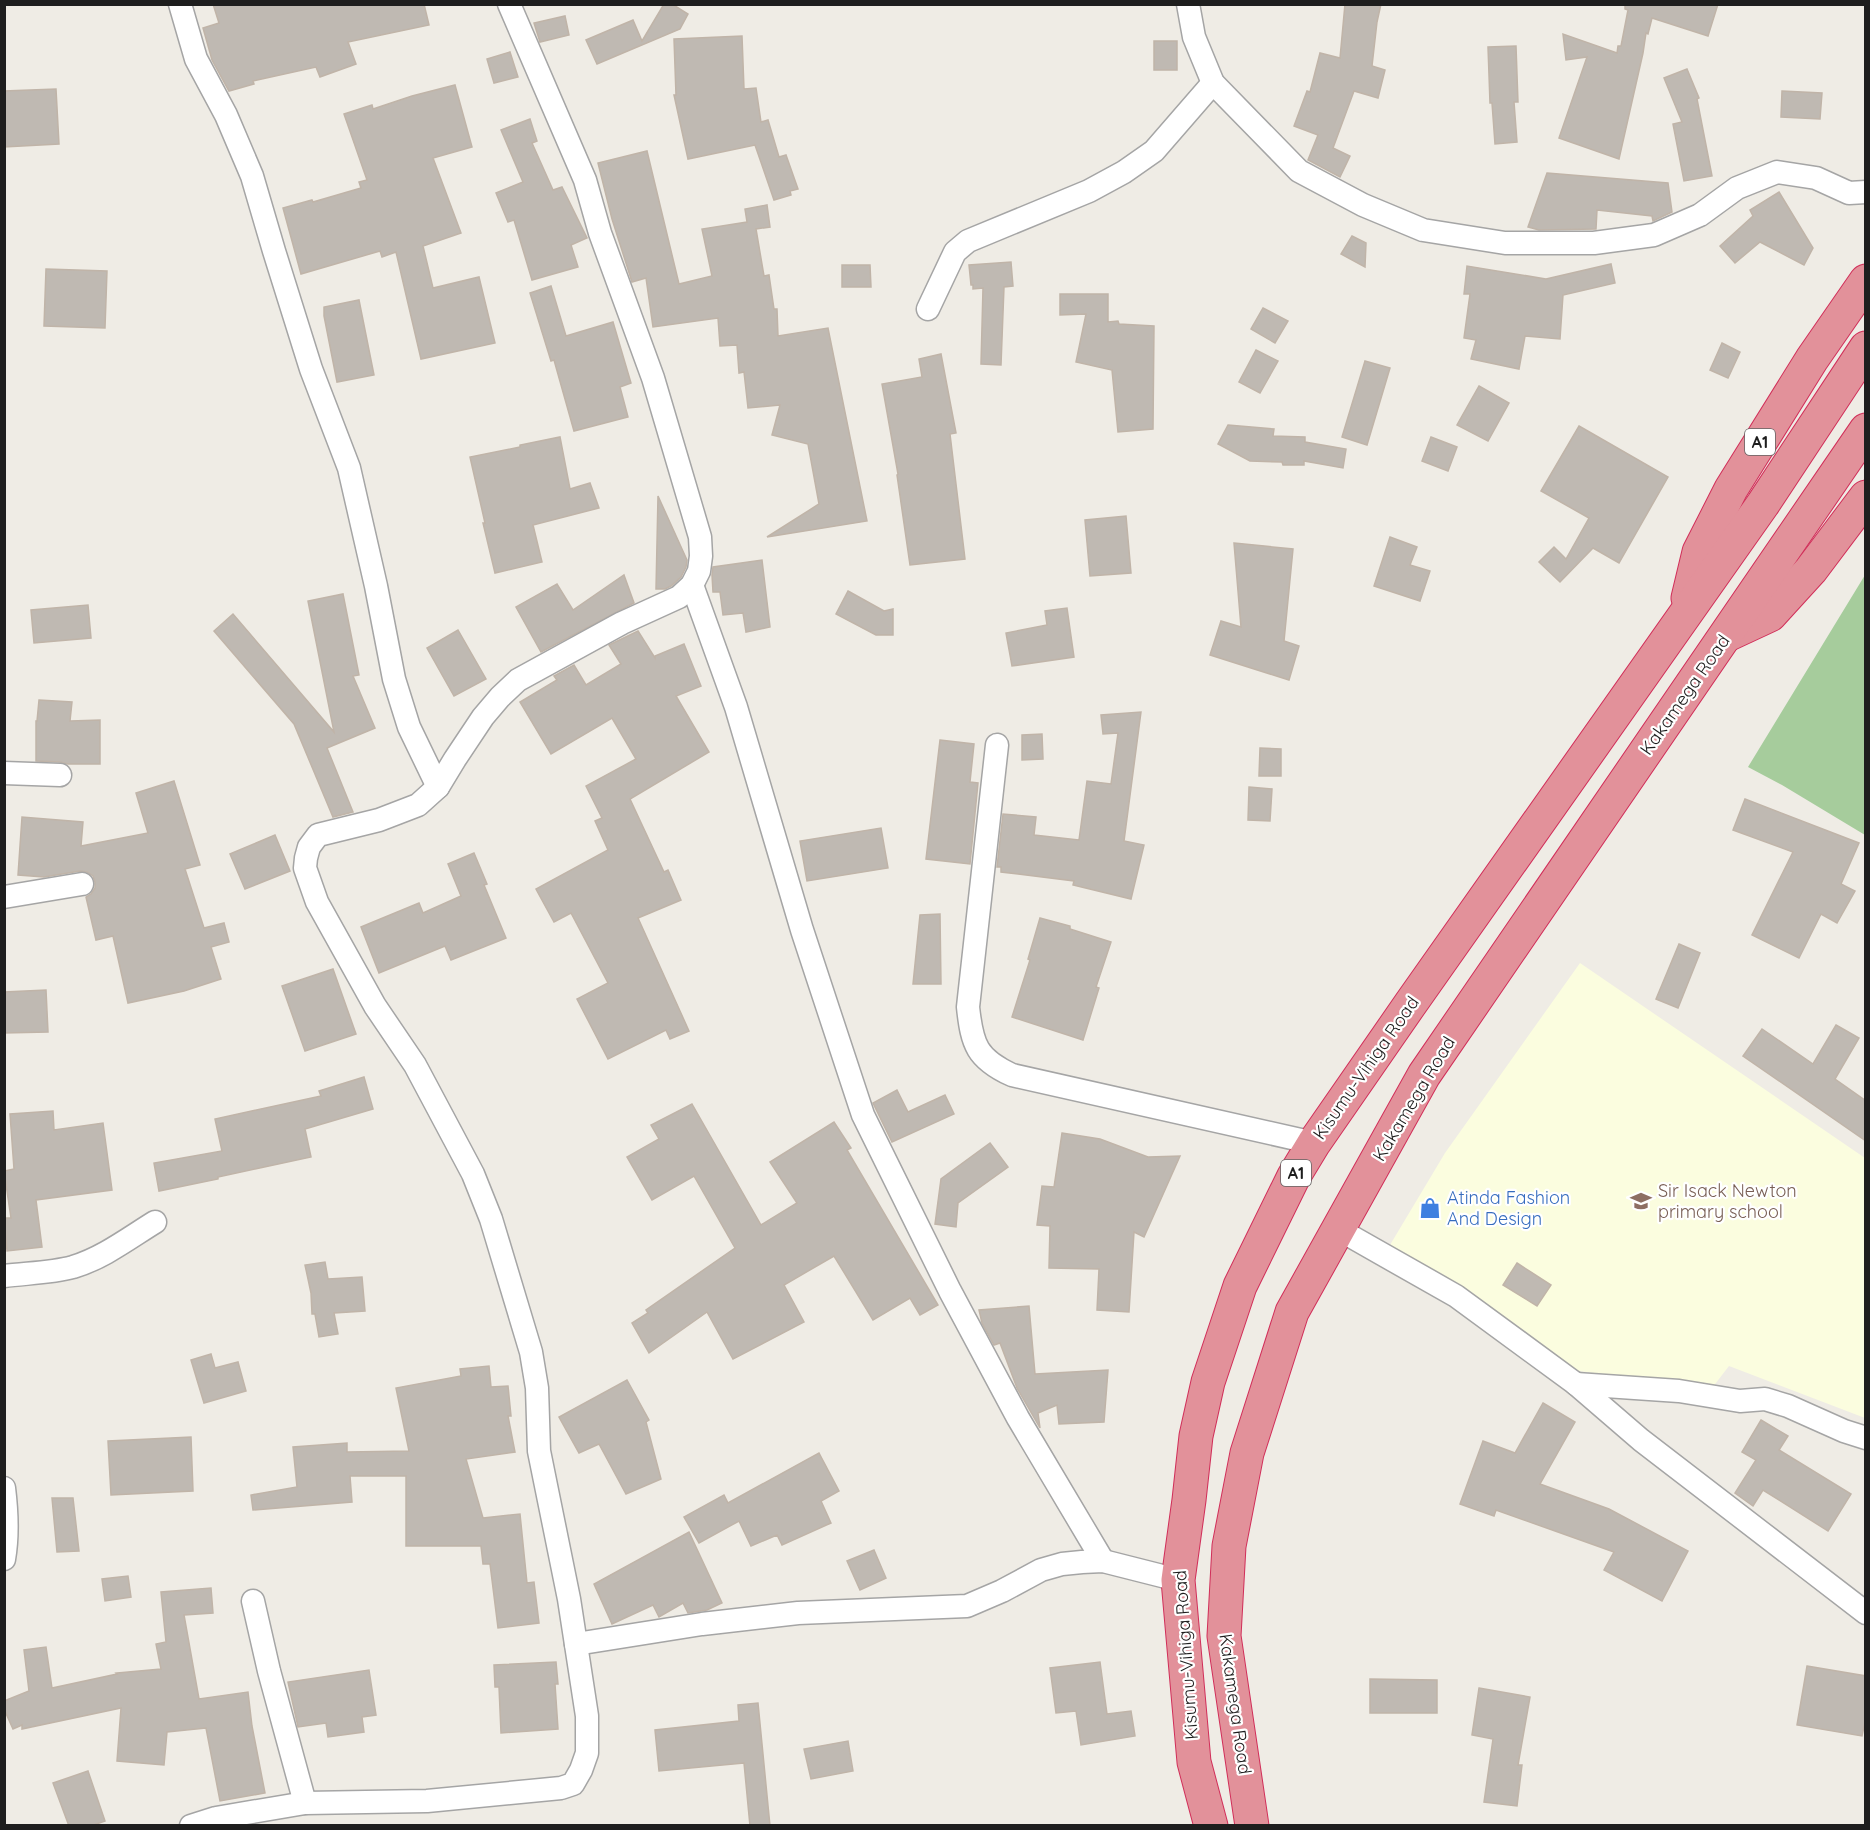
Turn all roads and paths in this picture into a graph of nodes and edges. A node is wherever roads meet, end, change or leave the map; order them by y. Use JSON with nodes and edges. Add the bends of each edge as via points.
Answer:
{"nodes":[{"id":1,"x":180,"y":4,"type":"edge"},
{"id":2,"x":509,"y":4,"type":"edge"},
{"id":3,"x":1188,"y":4,"type":"edge"},
{"id":4,"x":1213,"y":83,"type":"junction"},
{"id":5,"x":1866,"y":192,"type":"edge"},
{"id":6,"x":1866,"y":281,"type":"edge"},
{"id":7,"x":928,"y":309,"type":"dead end"},
{"id":8,"x":1866,"y":348,"type":"edge"},
{"id":9,"x":1866,"y":430,"type":"edge"},
{"id":10,"x":1866,"y":497,"type":"edge"},
{"id":11,"x":692,"y":585,"type":"junction"},
{"id":12,"x":1683,"y":617,"type":"junction"},
{"id":13,"x":1727,"y":635,"type":"junction"},
{"id":14,"x":997,"y":746,"type":"dead end"},
{"id":15,"x":4,"y":773,"type":"edge"},
{"id":16,"x":60,"y":775,"type":"dead end"},
{"id":17,"x":438,"y":787,"type":"junction"},
{"id":18,"x":82,"y":884,"type":"dead end"},
{"id":19,"x":4,"y":897,"type":"edge"},
{"id":20,"x":1314,"y":1143,"type":"junction"},
{"id":21,"x":155,"y":1222,"type":"dead end"},
{"id":22,"x":1338,"y":1229,"type":"junction"},
{"id":23,"x":4,"y":1276,"type":"edge"},
{"id":24,"x":1576,"y":1384,"type":"junction"},
{"id":25,"x":1866,"y":1438,"type":"edge"},
{"id":26,"x":4,"y":1488,"type":"edge"},
{"id":27,"x":4,"y":1559,"type":"edge"},
{"id":28,"x":1102,"y":1562,"type":"junction"},
{"id":29,"x":1178,"y":1580,"type":"junction"},
{"id":30,"x":253,"y":1600,"type":"dead end"},
{"id":31,"x":1866,"y":1613,"type":"edge"},
{"id":32,"x":576,"y":1644,"type":"junction"},
{"id":33,"x":305,"y":1803,"type":"junction"},
{"id":34,"x":191,"y":1826,"type":"edge"},
{"id":35,"x":1211,"y":1826,"type":"edge"},
{"id":36,"x":1252,"y":1826,"type":"edge"}],
"edges":[{"from":1,"to":17,"type":"street","via":[[196,59],[252,176],[311,369],[349,468],[394,679],[409,727]]},
{"from":2,"to":11,"type":"street","via":[[585,180],[600,233],[653,378],[700,537],[699,571]]},
{"from":3,"to":4,"type":"street","via":[[1194,37]]},
{"from":4,"to":5,"type":"street","via":[[1299,171],[1363,205],[1423,230],[1446,234],[1505,243],[1594,243],[1654,235],[1700,216],[1737,188],[1777,172],[1816,178],[1849,193]]},
{"from":4,"to":7,"type":"street","via":[[1154,151],[1124,172],[1089,191],[968,241],[955,252]]},
{"from":6,"to":12,"type":"highway","number":"A1","via":[[1731,489],[1699,552]]},
{"from":8,"to":12,"type":"highway","number":"A1"},
{"from":9,"to":13,"type":"highway","name":"Kakamega Road"},
{"from":10,"to":13,"type":"highway","via":[[1811,570],[1770,615]]},
{"from":11,"to":17,"type":"street","via":[[679,597],[622,623],[518,680],[483,717]]},
{"from":11,"to":28,"type":"street","via":[[736,707],[801,930],[863,1115],[967,1323]]},
{"from":12,"to":20,"type":"highway","name":"Kisumu-Vihiga Road","number":"A1"},
{"from":13,"to":22,"type":"highway","name":"Kakamega Road","via":[[1424,1075]]},
{"from":14,"to":20,"type":"street","via":[[968,1007],[970,1027],[983,1056],[1012,1075]]},
{"from":15,"to":16,"type":"street"},
{"from":17,"to":32,"type":"street","via":[[418,805],[379,820],[318,835],[309,847],[305,868],[316,902],[375,1006],[415,1065],[473,1174],[491,1220],[531,1352],[537,1388],[539,1451]]},
{"from":18,"to":19,"type":"street"},
{"from":20,"to":29,"type":"highway","name":"Kisumu-Vihiga Road","number":"A1","via":[[1240,1286],[1218,1348],[1196,1436]]},
{"from":21,"to":23,"type":"street","via":[[89,1261],[52,1271]]},
{"from":22,"to":24,"type":"street","via":[[1456,1296]]},
{"from":22,"to":36,"type":"highway","name":"Kakamega Road","via":[[1292,1312],[1247,1453],[1228,1546],[1224,1636]]},
{"from":24,"to":25,"type":"street","via":[[1679,1391],[1740,1401],[1765,1399]]},
{"from":24,"to":31,"type":"street","via":[[1641,1440]]},
{"from":26,"to":27,"type":"street"},
{"from":28,"to":29,"type":"street"},
{"from":28,"to":32,"type":"street","via":[[1062,1564],[1041,1570],[967,1606],[798,1613]]},
{"from":29,"to":35,"type":"highway","name":"Kisumu-Vihiga Road","number":"A1","via":[[1194,1762]]},
{"from":30,"to":33,"type":"street"},
{"from":32,"to":33,"type":"street","via":[[587,1716],[587,1753],[573,1784],[428,1801]]},
{"from":33,"to":34,"type":"street"}]}
